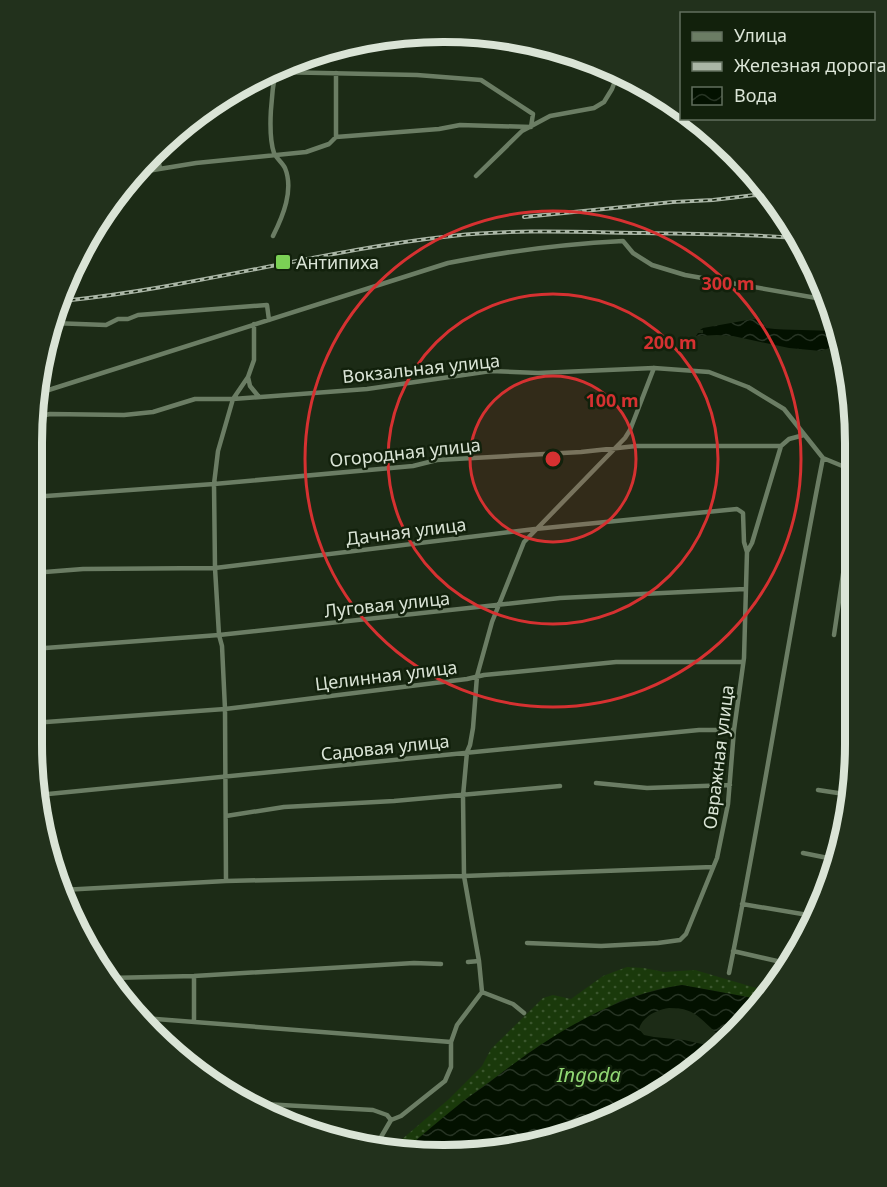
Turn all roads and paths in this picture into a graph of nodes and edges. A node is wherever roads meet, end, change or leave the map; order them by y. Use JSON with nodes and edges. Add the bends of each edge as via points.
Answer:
{"nodes":[{"id":1,"x":295,"y":71,"type":"edge"},
{"id":2,"x":336,"y":73,"type":"junction"},
{"id":3,"x":273,"y":80,"type":"edge"},
{"id":4,"x":615,"y":80,"type":"edge"},
{"id":5,"x":531,"y":126,"type":"junction"},
{"id":6,"x":336,"y":137,"type":"junction"},
{"id":7,"x":275,"y":155,"type":"junction"},
{"id":8,"x":159,"y":162,"type":"edge"},
{"id":9,"x":160,"y":168,"type":"junction"},
{"id":10,"x":151,"y":170,"type":"edge"},
{"id":11,"x":476,"y":176,"type":"dead end"},
{"id":12,"x":273,"y":236,"type":"dead end"},
{"id":13,"x":817,"y":298,"type":"edge"},
{"id":14,"x":269,"y":320,"type":"junction"},
{"id":15,"x":60,"y":323,"type":"edge"},
{"id":16,"x":255,"y":324,"type":"junction"},
{"id":17,"x":654,"y":368,"type":"junction"},
{"id":18,"x":248,"y":377,"type":"junction"},
{"id":19,"x":45,"y":391,"type":"edge"},
{"id":20,"x":259,"y":397,"type":"junction"},
{"id":21,"x":233,"y":399,"type":"junction"},
{"id":22,"x":43,"y":416,"type":"edge"},
{"id":23,"x":804,"y":435,"type":"junction"},
{"id":24,"x":781,"y":447,"type":"junction"},
{"id":25,"x":615,"y":448,"type":"junction"},
{"id":26,"x":823,"y":458,"type":"junction"},
{"id":27,"x":845,"y":467,"type":"edge"},
{"id":28,"x":214,"y":484,"type":"junction"},
{"id":29,"x":42,"y":496,"type":"edge"},
{"id":30,"x":536,"y":529,"type":"junction"},
{"id":31,"x":747,"y":552,"type":"junction"},
{"id":32,"x":845,"y":561,"type":"edge"},
{"id":33,"x":214,"y":568,"type":"junction"},
{"id":34,"x":42,"y":572,"type":"edge"},
{"id":35,"x":745,"y":589,"type":"junction"},
{"id":36,"x":498,"y":606,"type":"junction"},
{"id":37,"x":219,"y":635,"type":"junction"},
{"id":38,"x":834,"y":635,"type":"dead end"},
{"id":39,"x":42,"y":648,"type":"edge"},
{"id":40,"x":743,"y":662,"type":"junction"},
{"id":41,"x":477,"y":676,"type":"junction"},
{"id":42,"x":225,"y":709,"type":"junction"},
{"id":43,"x":42,"y":722,"type":"edge"},
{"id":44,"x":734,"y":730,"type":"junction"},
{"id":45,"x":467,"y":752,"type":"junction"},
{"id":46,"x":225,"y":776,"type":"junction"},
{"id":47,"x":596,"y":783,"type":"dead end"},
{"id":48,"x":729,"y":785,"type":"junction"},
{"id":49,"x":560,"y":786,"type":"dead end"},
{"id":50,"x":818,"y":790,"type":"dead end"},
{"id":51,"x":45,"y":794,"type":"edge"},
{"id":52,"x":842,"y":794,"type":"edge"},
{"id":53,"x":463,"y":796,"type":"junction"},
{"id":54,"x":226,"y":816,"type":"junction"},
{"id":55,"x":803,"y":853,"type":"dead end"},
{"id":56,"x":828,"y":858,"type":"edge"},
{"id":57,"x":713,"y":867,"type":"junction"},
{"id":58,"x":464,"y":876,"type":"junction"},
{"id":59,"x":226,"y":881,"type":"junction"},
{"id":60,"x":70,"y":890,"type":"edge"},
{"id":61,"x":742,"y":904,"type":"junction"},
{"id":62,"x":807,"y":915,"type":"edge"},
{"id":63,"x":527,"y":943,"type":"dead end"},
{"id":64,"x":734,"y":951,"type":"junction"},
{"id":65,"x":479,"y":961,"type":"junction"},
{"id":66,"x":468,"y":962,"type":"dead end"},
{"id":67,"x":780,"y":962,"type":"edge"},
{"id":68,"x":441,"y":964,"type":"dead end"},
{"id":69,"x":729,"y":973,"type":"dead end"},
{"id":70,"x":194,"y":976,"type":"junction"},
{"id":71,"x":118,"y":978,"type":"edge"},
{"id":72,"x":482,"y":992,"type":"junction"},
{"id":73,"x":524,"y":1013,"type":"dead end"},
{"id":74,"x":152,"y":1019,"type":"edge"},
{"id":75,"x":194,"y":1021,"type":"junction"},
{"id":76,"x":451,"y":1042,"type":"junction"},
{"id":77,"x":266,"y":1104,"type":"edge"},
{"id":78,"x":391,"y":1120,"type":"junction"},
{"id":79,"x":377,"y":1139,"type":"edge"}],
"edges":[{"from":1,"to":2,"type":"street"},
{"from":2,"to":5,"type":"street","via":[[482,80],[532,114]]},
{"from":2,"to":6,"type":"street"},
{"from":3,"to":7,"type":"street"},
{"from":4,"to":5,"type":"street","via":[[604,102],[594,108],[550,116]]},
{"from":5,"to":6,"type":"street","via":[[460,125]]},
{"from":5,"to":11,"type":"street"},
{"from":6,"to":7,"type":"street","via":[[329,144],[306,152]]},
{"from":7,"to":9,"type":"street"},
{"from":7,"to":12,"type":"street","via":[[285,169],[288,192]]},
{"from":8,"to":9,"type":"street"},
{"from":9,"to":10,"type":"street"},
{"from":13,"to":14,"type":"street","via":[[685,275],[652,265],[623,241],[532,248],[448,263]]},
{"from":14,"to":15,"type":"street","via":[[267,304],[138,315],[106,325]]},
{"from":14,"to":16,"type":"street"},
{"from":16,"to":18,"type":"street","via":[[254,360]]},
{"from":16,"to":19,"type":"street"},
{"from":17,"to":20,"type":"street","name":"Вокзальная улица","via":[[491,371],[367,389]]},
{"from":17,"to":23,"type":"street","name":"Вокзальная улица","via":[[709,372],[748,387],[784,409]]},
{"from":17,"to":25,"type":"street","via":[[630,430]]},
{"from":18,"to":20,"type":"street"},
{"from":18,"to":21,"type":"street"},
{"from":20,"to":21,"type":"street","name":"Вокзальная улица"},
{"from":21,"to":22,"type":"street","name":"Вокзальная улица","via":[[195,399],[153,412],[124,415]]},
{"from":21,"to":28,"type":"street","via":[[218,451]]},
{"from":23,"to":24,"type":"street","via":[[789,439]]},
{"from":23,"to":26,"type":"street","name":"Вокзальная улица"},
{"from":24,"to":25,"type":"street","name":"Огородная улица"},
{"from":24,"to":31,"type":"street","name":"Овражная улица"},
{"from":25,"to":28,"type":"street","name":"Огородная улица","via":[[437,460],[413,466]]},
{"from":25,"to":30,"type":"street"},
{"from":26,"to":27,"type":"street","name":"Вокзальная улица"},
{"from":26,"to":61,"type":"street"},
{"from":28,"to":29,"type":"street","name":"Огородная улица"},
{"from":28,"to":33,"type":"street"},
{"from":30,"to":31,"type":"street","name":"Дачная улица","via":[[737,509],[743,513]]},
{"from":30,"to":33,"type":"street","name":"Дачная улица"},
{"from":30,"to":36,"type":"street","via":[[524,542]]},
{"from":31,"to":35,"type":"street","name":"Овражная улица"},
{"from":32,"to":38,"type":"street"},
{"from":33,"to":34,"type":"street","name":"Дачная улица"},
{"from":33,"to":37,"type":"street"},
{"from":35,"to":36,"type":"street","name":"Луговая улица","via":[[560,598]]},
{"from":35,"to":40,"type":"street","name":"Овражная улица"},
{"from":36,"to":37,"type":"street","name":"Луговая улица"},
{"from":36,"to":41,"type":"street"},
{"from":37,"to":39,"type":"street","name":"Луговая улица"},
{"from":37,"to":42,"type":"street"},
{"from":40,"to":41,"type":"street","name":"Целинная улица","via":[[616,662]]},
{"from":40,"to":44,"type":"street","name":"Овражная улица"},
{"from":41,"to":42,"type":"street","name":"Целинная улица"},
{"from":41,"to":45,"type":"street"},
{"from":42,"to":43,"type":"street","name":"Целинная улица"},
{"from":42,"to":46,"type":"street"},
{"from":44,"to":45,"type":"street","name":"Садовая улица"},
{"from":44,"to":48,"type":"street","name":"Овражная улица"},
{"from":45,"to":46,"type":"street","name":"Садовая улица"},
{"from":45,"to":53,"type":"street"},
{"from":46,"to":51,"type":"street","name":"Садовая улица"},
{"from":46,"to":54,"type":"street"},
{"from":47,"to":48,"type":"street","via":[[647,788]]},
{"from":48,"to":57,"type":"street","name":"Овражная улица","via":[[729,804]]},
{"from":49,"to":53,"type":"street"},
{"from":50,"to":52,"type":"street"},
{"from":53,"to":54,"type":"street","via":[[284,807]]},
{"from":53,"to":58,"type":"street"},
{"from":54,"to":59,"type":"street"},
{"from":55,"to":56,"type":"street"},
{"from":57,"to":58,"type":"street"},
{"from":57,"to":63,"type":"street","name":"Овражная улица","via":[[680,940],[601,946]]},
{"from":58,"to":59,"type":"street"},
{"from":58,"to":65,"type":"street"},
{"from":59,"to":60,"type":"street"},
{"from":61,"to":62,"type":"street"},
{"from":61,"to":64,"type":"street"},
{"from":64,"to":67,"type":"street"},
{"from":64,"to":69,"type":"street"},
{"from":65,"to":66,"type":"street"},
{"from":65,"to":72,"type":"street"},
{"from":68,"to":70,"type":"street"},
{"from":70,"to":71,"type":"street"},
{"from":70,"to":75,"type":"street"},
{"from":72,"to":73,"type":"street","via":[[513,1004]]},
{"from":72,"to":76,"type":"street","via":[[457,1025]]},
{"from":74,"to":75,"type":"street"},
{"from":75,"to":76,"type":"street"},
{"from":76,"to":78,"type":"street","via":[[451,1067],[445,1081]]},
{"from":77,"to":78,"type":"street","via":[[373,1110]]},
{"from":78,"to":79,"type":"street"}]}
